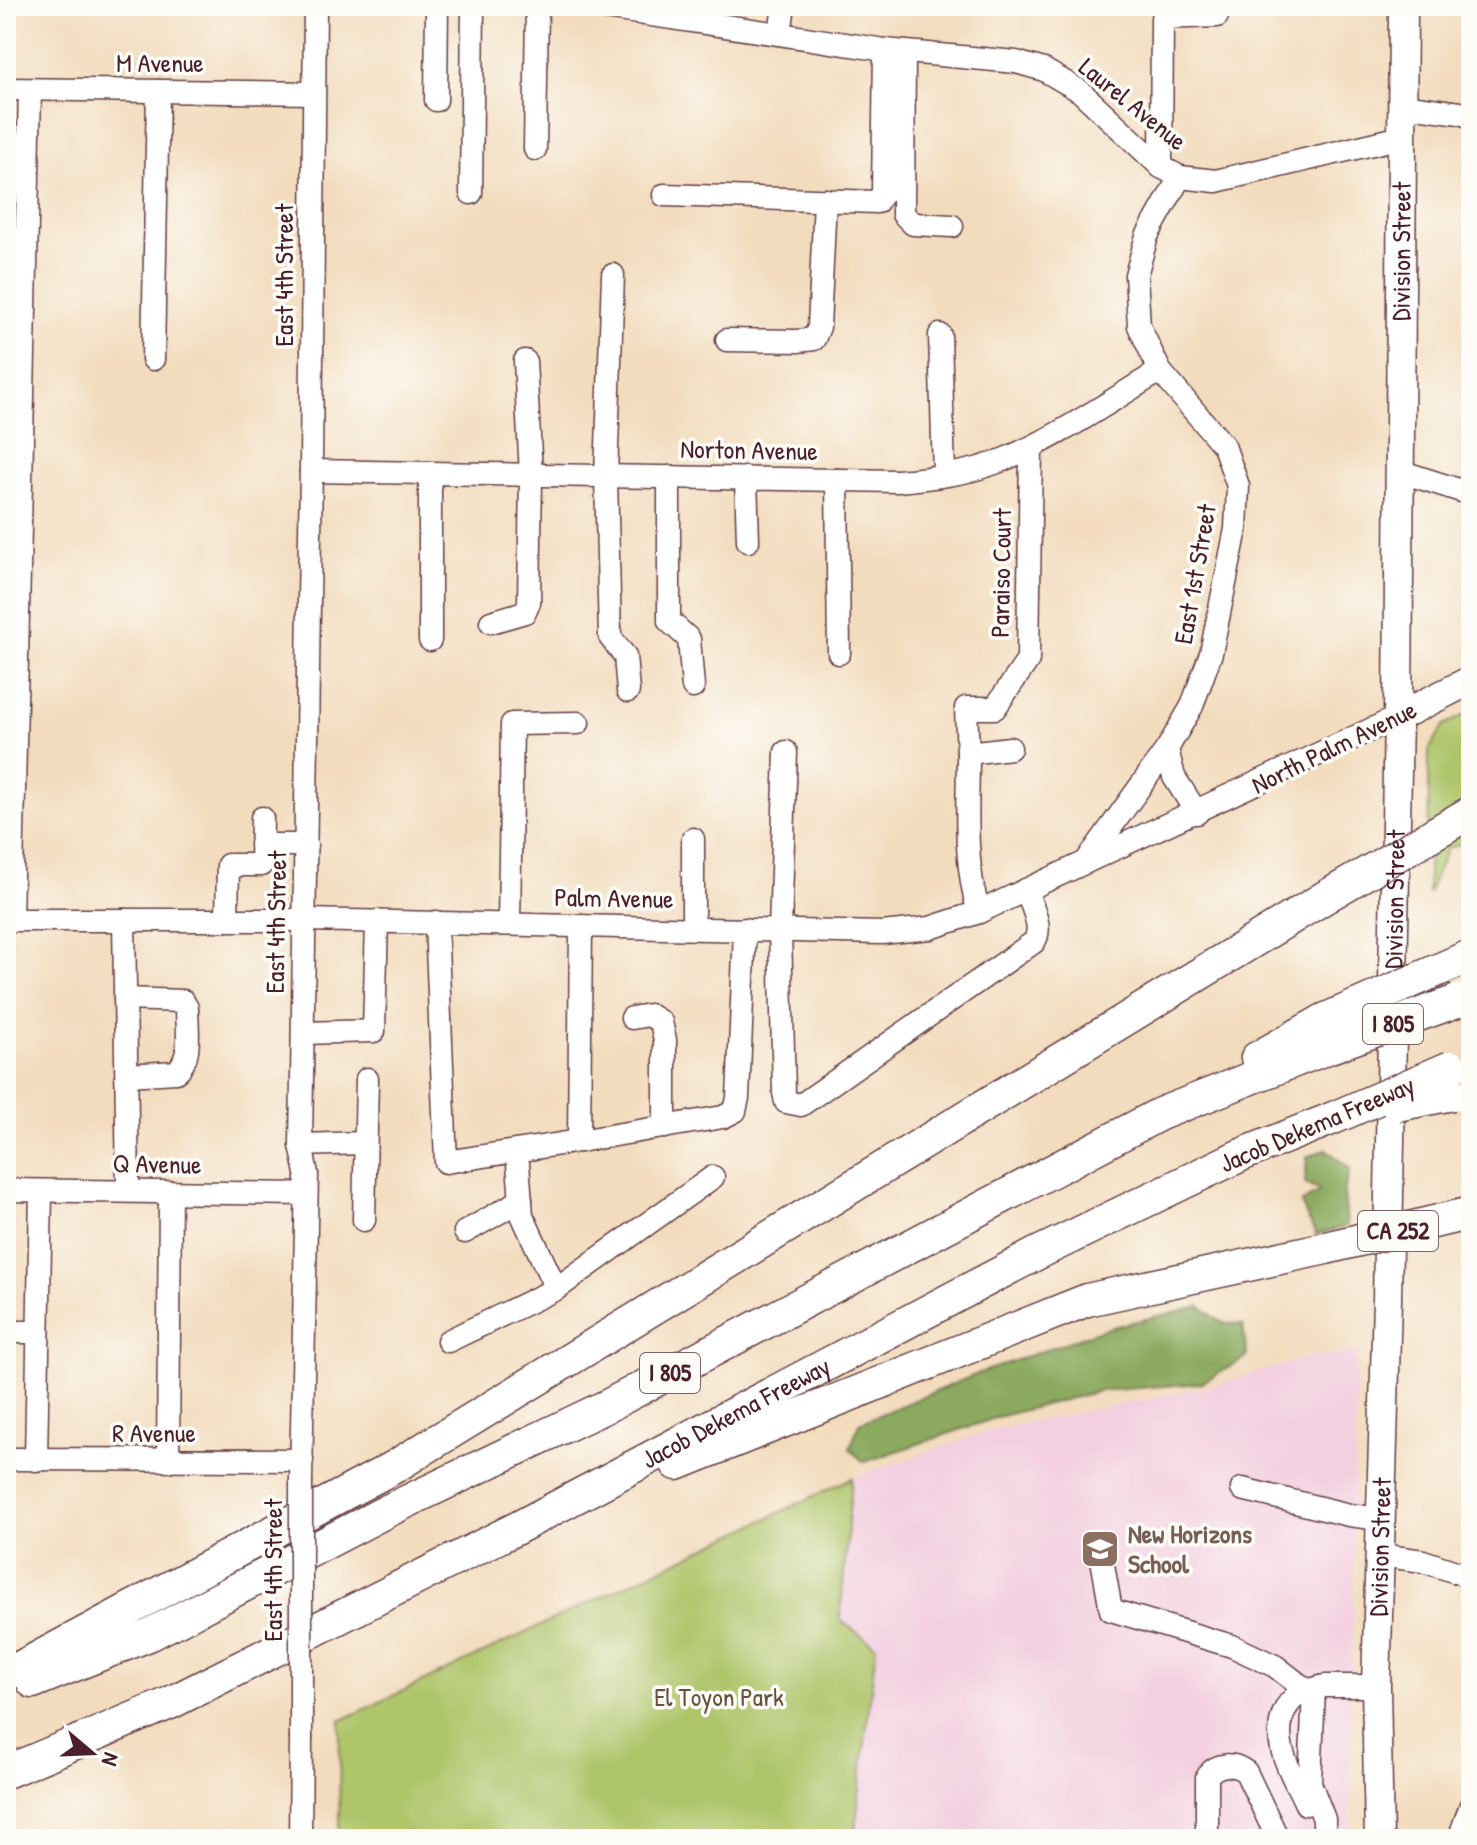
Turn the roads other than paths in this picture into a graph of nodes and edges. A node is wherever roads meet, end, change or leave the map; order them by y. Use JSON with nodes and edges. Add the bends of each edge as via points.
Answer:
{"nodes":[{"id":1,"x":315,"y":6,"type":"edge"},
{"id":2,"x":437,"y":6,"type":"edge"},
{"id":3,"x":473,"y":6,"type":"edge"},
{"id":4,"x":537,"y":6,"type":"edge"},
{"id":5,"x":591,"y":6,"type":"edge"},
{"id":6,"x":597,"y":6,"type":"edge"},
{"id":7,"x":784,"y":6,"type":"edge"},
{"id":8,"x":1403,"y":6,"type":"edge"},
{"id":9,"x":1217,"y":16,"type":"dead end"},
{"id":10,"x":780,"y":33,"type":"junction"},
{"id":11,"x":895,"y":51,"type":"junction"},
{"id":12,"x":6,"y":89,"type":"edge"},
{"id":13,"x":30,"y":90,"type":"junction"},
{"id":14,"x":158,"y":91,"type":"junction"},
{"id":15,"x":313,"y":93,"type":"junction"},
{"id":16,"x":436,"y":100,"type":"dead end"},
{"id":17,"x":1402,"y":105,"type":"junction"},
{"id":18,"x":1471,"y":117,"type":"edge"},
{"id":19,"x":1402,"y":137,"type":"junction"},
{"id":20,"x":535,"y":149,"type":"dead end"},
{"id":21,"x":1170,"y":172,"type":"junction"},
{"id":22,"x":471,"y":193,"type":"dead end"},
{"id":23,"x":664,"y":195,"type":"dead end"},
{"id":24,"x":825,"y":200,"type":"junction"},
{"id":25,"x":952,"y":226,"type":"dead end"},
{"id":26,"x":613,"y":275,"type":"dead end"},
{"id":27,"x":940,"y":335,"type":"dead end"},
{"id":28,"x":727,"y":340,"type":"dead end"},
{"id":29,"x":153,"y":359,"type":"dead end"},
{"id":30,"x":525,"y":361,"type":"dead end"},
{"id":31,"x":1160,"y":371,"type":"junction"},
{"id":32,"x":1031,"y":448,"type":"junction"},
{"id":33,"x":311,"y":471,"type":"junction"},
{"id":34,"x":1399,"y":471,"type":"junction"},
{"id":35,"x":430,"y":473,"type":"junction"},
{"id":36,"x":531,"y":475,"type":"junction"},
{"id":37,"x":944,"y":475,"type":"junction"},
{"id":38,"x":606,"y":476,"type":"junction"},
{"id":39,"x":669,"y":477,"type":"junction"},
{"id":40,"x":746,"y":478,"type":"junction"},
{"id":41,"x":837,"y":480,"type":"junction"},
{"id":42,"x":1471,"y":494,"type":"edge"},
{"id":43,"x":748,"y":541,"type":"dead end"},
{"id":44,"x":491,"y":622,"type":"dead end"},
{"id":45,"x":430,"y":640,"type":"dead end"},
{"id":46,"x":839,"y":653,"type":"dead end"},
{"id":47,"x":1471,"y":680,"type":"edge"},
{"id":48,"x":693,"y":687,"type":"dead end"},
{"id":49,"x":628,"y":691,"type":"dead end"},
{"id":50,"x":1398,"y":717,"type":"junction"},
{"id":51,"x":578,"y":723,"type":"dead end"},
{"id":52,"x":1010,"y":748,"type":"dead end"},
{"id":53,"x":1167,"y":749,"type":"junction"},
{"id":54,"x":786,"y":752,"type":"dead end"},
{"id":55,"x":968,"y":753,"type":"junction"},
{"id":56,"x":1471,"y":812,"type":"edge"},
{"id":57,"x":1197,"y":813,"type":"junction"},
{"id":58,"x":262,"y":818,"type":"dead end"},
{"id":59,"x":693,"y":839,"type":"dead end"},
{"id":60,"x":261,"y":845,"type":"junction"},
{"id":61,"x":306,"y":845,"type":"junction"},
{"id":62,"x":1085,"y":864,"type":"junction"},
{"id":63,"x":1026,"y":890,"type":"junction"},
{"id":64,"x":979,"y":912,"type":"junction"},
{"id":65,"x":8,"y":920,"type":"edge"},
{"id":66,"x":124,"y":920,"type":"junction"},
{"id":67,"x":227,"y":920,"type":"junction"},
{"id":68,"x":305,"y":920,"type":"junction"},
{"id":69,"x":377,"y":921,"type":"junction"},
{"id":70,"x":436,"y":922,"type":"junction"},
{"id":71,"x":509,"y":924,"type":"junction"},
{"id":72,"x":581,"y":926,"type":"junction"},
{"id":73,"x":693,"y":928,"type":"junction"},
{"id":74,"x":745,"y":929,"type":"junction"},
{"id":75,"x":780,"y":930,"type":"junction"},
{"id":76,"x":1471,"y":956,"type":"edge"},
{"id":77,"x":125,"y":999,"type":"junction"},
{"id":78,"x":1464,"y":999,"type":"edge"},
{"id":79,"x":632,"y":1018,"type":"dead end"},
{"id":80,"x":303,"y":1033,"type":"junction"},
{"id":81,"x":1327,"y":1033,"type":"junction"},
{"id":82,"x":127,"y":1075,"type":"junction"},
{"id":83,"x":1461,"y":1078,"type":"edge"},
{"id":84,"x":367,"y":1079,"type":"dead end"},
{"id":85,"x":665,"y":1127,"type":"junction"},
{"id":86,"x":579,"y":1141,"type":"junction"},
{"id":87,"x":364,"y":1143,"type":"junction"},
{"id":88,"x":301,"y":1145,"type":"junction"},
{"id":89,"x":517,"y":1151,"type":"junction"},
{"id":90,"x":713,"y":1177,"type":"dead end"},
{"id":91,"x":6,"y":1190,"type":"edge"},
{"id":92,"x":41,"y":1191,"type":"junction"},
{"id":93,"x":128,"y":1191,"type":"junction"},
{"id":94,"x":170,"y":1193,"type":"junction"},
{"id":95,"x":306,"y":1194,"type":"junction"},
{"id":96,"x":521,"y":1200,"type":"junction"},
{"id":97,"x":1471,"y":1213,"type":"edge"},
{"id":98,"x":364,"y":1220,"type":"dead end"},
{"id":99,"x":465,"y":1232,"type":"dead end"},
{"id":100,"x":556,"y":1289,"type":"junction"},
{"id":101,"x":6,"y":1332,"type":"edge"},
{"id":102,"x":38,"y":1332,"type":"junction"},
{"id":103,"x":448,"y":1341,"type":"dead end"},
{"id":104,"x":6,"y":1459,"type":"edge"},
{"id":105,"x":36,"y":1460,"type":"junction"},
{"id":106,"x":168,"y":1461,"type":"junction"},
{"id":107,"x":301,"y":1470,"type":"junction"},
{"id":108,"x":1242,"y":1489,"type":"dead end"},
{"id":109,"x":1380,"y":1519,"type":"junction"},
{"id":110,"x":519,"y":1527,"type":"junction"},
{"id":111,"x":1380,"y":1555,"type":"junction"},
{"id":112,"x":1103,"y":1565,"type":"dead end"},
{"id":113,"x":1471,"y":1577,"type":"edge"},
{"id":114,"x":6,"y":1675,"type":"edge"},
{"id":115,"x":1376,"y":1686,"type":"junction"},
{"id":116,"x":1310,"y":1690,"type":"junction"},
{"id":117,"x":6,"y":1693,"type":"edge"},
{"id":118,"x":6,"y":1772,"type":"edge"},
{"id":119,"x":1471,"y":1805,"type":"edge"},
{"id":120,"x":300,"y":1839,"type":"edge"},
{"id":121,"x":1213,"y":1839,"type":"edge"},
{"id":122,"x":1278,"y":1839,"type":"edge"},
{"id":123,"x":1324,"y":1839,"type":"edge"},
{"id":124,"x":1379,"y":1839,"type":"edge"},
{"id":125,"x":1459,"y":1839,"type":"edge"}],
"edges":[{"from":1,"to":15,"type":"street","name":"East 4th Street"},
{"from":2,"to":16,"type":"street"},
{"from":3,"to":22,"type":"street"},
{"from":4,"to":20,"type":"street"},
{"from":5,"to":6,"type":"street","name":"Laurel Avenue"},
{"from":6,"to":10,"type":"street","name":"Laurel Avenue"},
{"from":7,"to":10,"type":"street"},
{"from":8,"to":17,"type":"main road","name":"Division Street"},
{"from":9,"to":21,"type":"street","via":[[1162,18]]},
{"from":10,"to":11,"type":"street","name":"Laurel Avenue"},
{"from":11,"to":21,"type":"street","name":"Laurel Avenue","via":[[1016,62],[1044,70],[1080,91]]},
{"from":11,"to":24,"type":"street","via":[[883,193],[877,202]]},
{"from":11,"to":25,"type":"street","via":[[903,214],[913,224]]},
{"from":12,"to":13,"type":"street","name":"M Avenue"},
{"from":13,"to":14,"type":"street","name":"M Avenue"},
{"from":13,"to":65,"type":"street"},
{"from":14,"to":15,"type":"street","name":"M Avenue"},
{"from":14,"to":29,"type":"street"},
{"from":15,"to":33,"type":"street","name":"East 4th Street"},
{"from":17,"to":18,"type":"street"},
{"from":17,"to":19,"type":"main road","name":"Division Street"},
{"from":19,"to":21,"type":"street","name":"Laurel Avenue","via":[[1216,181]]},
{"from":19,"to":34,"type":"main road","name":"Division Street"},
{"from":21,"to":31,"type":"street","name":"East 1st Street","via":[[1136,275],[1139,326]]},
{"from":23,"to":24,"type":"street"},
{"from":24,"to":28,"type":"street","via":[[819,327],[814,339]]},
{"from":26,"to":38,"type":"street"},
{"from":27,"to":37,"type":"street"},
{"from":30,"to":36,"type":"street"},
{"from":31,"to":32,"type":"street","name":"Norton Avenue"},
{"from":31,"to":53,"type":"street","name":"East 1st Street","via":[[1224,446],[1238,486],[1236,529],[1211,653],[1192,706]]},
{"from":32,"to":37,"type":"street","name":"Norton Avenue"},
{"from":32,"to":55,"type":"street","name":"Paraiso Court","via":[[1028,660],[995,708],[966,708]]},
{"from":33,"to":35,"type":"street","name":"Norton Avenue"},
{"from":33,"to":61,"type":"street","name":"East 4th Street"},
{"from":34,"to":42,"type":"street"},
{"from":34,"to":50,"type":"main road","name":"Division Street"},
{"from":35,"to":36,"type":"street","name":"Norton Avenue"},
{"from":35,"to":45,"type":"street"},
{"from":36,"to":38,"type":"street","name":"Norton Avenue"},
{"from":36,"to":44,"type":"street","via":[[529,603],[525,612]]},
{"from":37,"to":41,"type":"street","name":"Norton Avenue"},
{"from":38,"to":39,"type":"street","name":"Norton Avenue"},
{"from":38,"to":49,"type":"street","via":[[610,637],[625,656]]},
{"from":39,"to":40,"type":"street","name":"Norton Avenue"},
{"from":39,"to":48,"type":"street","via":[[669,621],[689,639]]},
{"from":40,"to":41,"type":"street","name":"Norton Avenue"},
{"from":40,"to":43,"type":"street"},
{"from":41,"to":46,"type":"street"},
{"from":47,"to":50,"type":"main road","name":"North Palm Avenue"},
{"from":50,"to":57,"type":"street","name":"North Palm Avenue"},
{"from":50,"to":109,"type":"main road","name":"Division Street"},
{"from":51,"to":71,"type":"street","via":[[512,724]]},
{"from":52,"to":55,"type":"street"},
{"from":53,"to":57,"type":"street","via":[[1174,777]]},
{"from":53,"to":62,"type":"street","name":"East 1st Street"},
{"from":54,"to":75,"type":"street"},
{"from":55,"to":64,"type":"street","via":[[968,863]]},
{"from":56,"to":114,"type":"highway","bridge":true,"via":[[394,1467]]},
{"from":57,"to":62,"type":"street","name":"Palm Avenue"},
{"from":58,"to":60,"type":"street"},
{"from":59,"to":73,"type":"street"},
{"from":60,"to":61,"type":"street"},
{"from":60,"to":67,"type":"street","via":[[261,865],[228,865]]},
{"from":61,"to":68,"type":"street","name":"East 4th Street"},
{"from":62,"to":63,"type":"street","name":"Palm Avenue"},
{"from":63,"to":64,"type":"street","name":"Palm Avenue"},
{"from":63,"to":75,"type":"street","via":[[1038,927],[1034,942],[801,1105],[786,1102],[784,1093]]},
{"from":64,"to":75,"type":"street","name":"Palm Avenue","via":[[930,928],[882,933]]},
{"from":65,"to":66,"type":"street","name":"Palm Avenue"},
{"from":66,"to":67,"type":"street","name":"Palm Avenue"},
{"from":66,"to":77,"type":"street"},
{"from":67,"to":68,"type":"street","name":"Palm Avenue"},
{"from":68,"to":69,"type":"street","name":"Palm Avenue"},
{"from":68,"to":80,"type":"street","name":"East 4th Street"},
{"from":69,"to":70,"type":"street","name":"Palm Avenue"},
{"from":69,"to":80,"type":"street","via":[[374,1031]]},
{"from":70,"to":71,"type":"street","name":"Palm Avenue"},
{"from":70,"to":89,"type":"street","via":[[446,1162]]},
{"from":71,"to":72,"type":"street","name":"Palm Avenue"},
{"from":72,"to":73,"type":"street","name":"Palm Avenue"},
{"from":72,"to":86,"type":"street"},
{"from":73,"to":74,"type":"street","name":"Palm Avenue"},
{"from":74,"to":75,"type":"street","name":"Palm Avenue"},
{"from":74,"to":85,"type":"street","via":[[735,1111]]},
{"from":76,"to":81,"type":"highway","bridge":true},
{"from":77,"to":82,"type":"street"},
{"from":77,"to":82,"type":"street","via":[[183,1001],[187,1008],[187,1056],[182,1067],[176,1072]]},
{"from":78,"to":81,"type":"highway","number":"I 805","bridge":true},
{"from":79,"to":85,"type":"street","via":[[649,1015],[661,1022]]},
{"from":80,"to":88,"type":"street","name":"East 4th Street"},
{"from":81,"to":117,"type":"highway","number":"I 805","via":[[1160,1114],[609,1405],[385,1512],[151,1634]]},
{"from":82,"to":93,"type":"street"},
{"from":83,"to":110,"type":"highway","name":"Jacob Dekema Freeway","number":"I 805","bridge":true,"via":[[1331,1119],[1241,1155],[1036,1254]]},
{"from":84,"to":87,"type":"street"},
{"from":85,"to":86,"type":"street"},
{"from":86,"to":89,"type":"street"},
{"from":87,"to":88,"type":"street"},
{"from":87,"to":98,"type":"street"},
{"from":88,"to":95,"type":"street","name":"East 4th Street"},
{"from":89,"to":96,"type":"street"},
{"from":90,"to":100,"type":"street"},
{"from":91,"to":92,"type":"street","name":"Q Avenue"},
{"from":92,"to":93,"type":"street","name":"Q Avenue"},
{"from":92,"to":102,"type":"street"},
{"from":93,"to":94,"type":"street","name":"Q Avenue"},
{"from":94,"to":95,"type":"street","name":"Q Avenue"},
{"from":94,"to":106,"type":"street"},
{"from":95,"to":107,"type":"street","name":"East 4th Street"},
{"from":96,"to":99,"type":"street"},
{"from":96,"to":100,"type":"street","via":[[522,1215]]},
{"from":97,"to":110,"type":"highway","number":"CA 252","bridge":true,"via":[[1087,1300]]},
{"from":100,"to":103,"type":"street"},
{"from":101,"to":102,"type":"street"},
{"from":102,"to":105,"type":"street"},
{"from":104,"to":105,"type":"street","name":"R Avenue"},
{"from":105,"to":106,"type":"street","name":"R Avenue"},
{"from":106,"to":107,"type":"street","name":"R Avenue"},
{"from":107,"to":120,"type":"street","name":"East 4th Street","bridge":true},
{"from":108,"to":109,"type":"street"},
{"from":109,"to":111,"type":"main road","name":"Division Street"},
{"from":110,"to":118,"type":"highway","name":"Jacob Dekema Freeway","number":"I 805","via":[[172,1702]]},
{"from":111,"to":113,"type":"street","via":[[1423,1561]]},
{"from":111,"to":115,"type":"main road","name":"Division Street"},
{"from":112,"to":116,"type":"street","via":[[1111,1610],[1232,1646]]},
{"from":115,"to":116,"type":"street"},
{"from":115,"to":124,"type":"main road","name":"Division Street"},
{"from":116,"to":123,"type":"street","via":[[1310,1783],[1324,1819]]},
{"from":116,"to":123,"type":"street","via":[[1289,1702],[1278,1731]]},
{"from":119,"to":125,"type":"street"},
{"from":121,"to":122,"type":"street","via":[[1207,1776],[1232,1765],[1246,1772]]}]}
